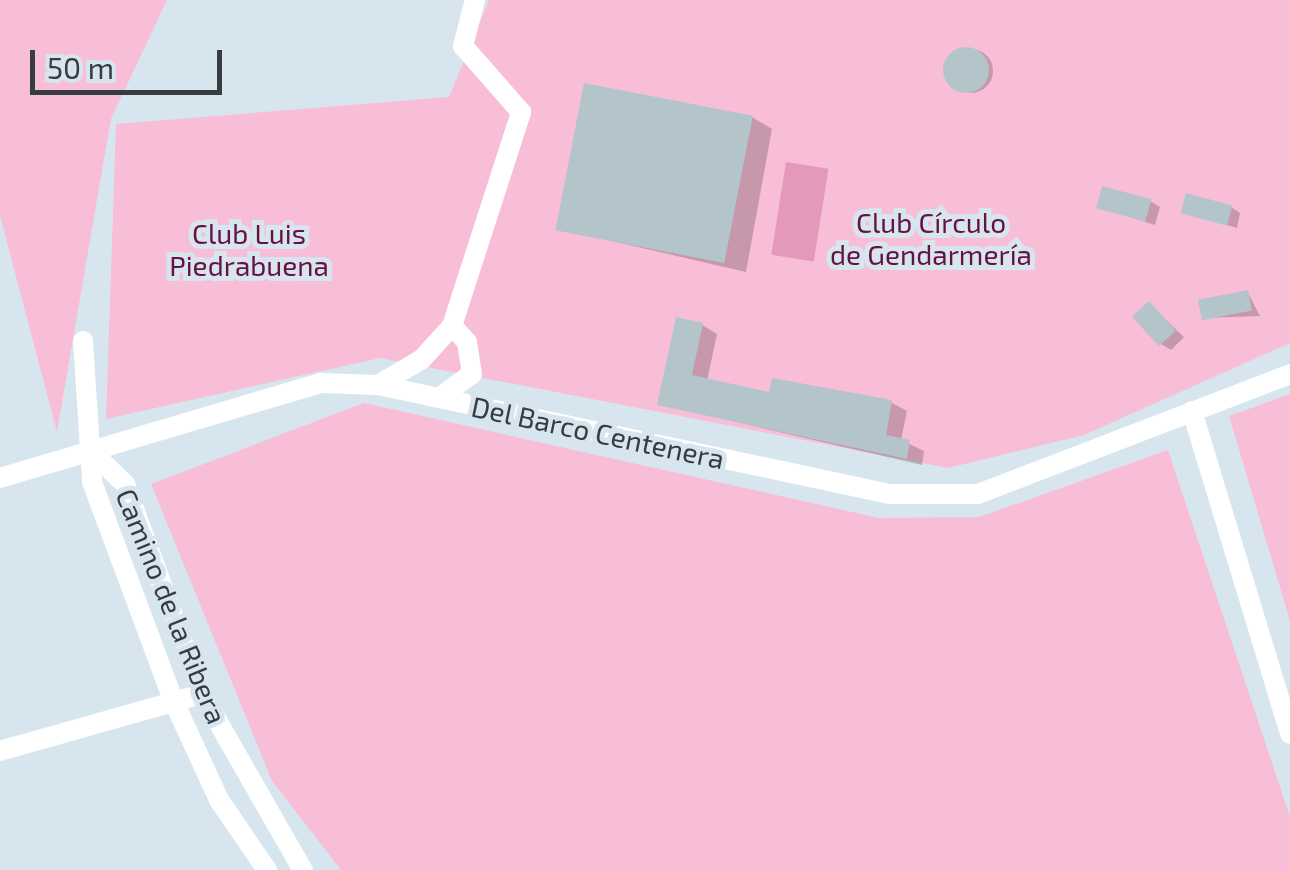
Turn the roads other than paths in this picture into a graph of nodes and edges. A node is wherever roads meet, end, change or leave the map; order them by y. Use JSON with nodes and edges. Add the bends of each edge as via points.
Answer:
{"nodes":[{"id":1,"x":475,"y":0,"type":"edge"},
{"id":2,"x":452,"y":326,"type":"junction"},
{"id":3,"x":83,"y":341,"type":"dead end"},
{"id":4,"x":1290,"y":374,"type":"edge"},
{"id":5,"x":378,"y":385,"type":"junction"},
{"id":6,"x":437,"y":398,"type":"junction"},
{"id":7,"x":1192,"y":411,"type":"junction"},
{"id":8,"x":93,"y":453,"type":"junction"},
{"id":9,"x":0,"y":478,"type":"edge"},
{"id":10,"x":202,"y":694,"type":"junction"},
{"id":11,"x":174,"y":702,"type":"junction"},
{"id":12,"x":1290,"y":734,"type":"edge"},
{"id":13,"x":0,"y":750,"type":"edge"},
{"id":14,"x":267,"y":870,"type":"edge"},
{"id":15,"x":303,"y":870,"type":"edge"}],
"edges":[{"from":1,"to":2,"type":"street","via":[[463,46],[521,112]]},
{"from":2,"to":5,"type":"street","via":[[422,359]]},
{"from":2,"to":6,"type":"street","via":[[467,342],[472,374]]},
{"from":3,"to":8,"type":"street","name":"Camino de la Ribera"},
{"from":4,"to":7,"type":"street","name":"Del Barco Centenera"},
{"from":5,"to":6,"type":"street","name":"Del Barco Centenera"},
{"from":5,"to":8,"type":"street","name":"Del Barco Centenera","via":[[321,383]]},
{"from":6,"to":7,"type":"street","name":"Del Barco Centenera","via":[[890,494],[978,494]]},
{"from":7,"to":12,"type":"street"},
{"from":8,"to":9,"type":"street","name":"Del Barco Centenera"},
{"from":8,"to":10,"type":"street","name":"Camino de la Ribera","via":[[125,484]]},
{"from":8,"to":11,"type":"street","name":"Camino de la Ribera","via":[[92,482]]},
{"from":10,"to":11,"type":"street"},
{"from":10,"to":15,"type":"street","name":"Camino de la Ribera"},
{"from":11,"to":13,"type":"street"},
{"from":11,"to":14,"type":"street","name":"Camino de la Ribera","via":[[219,800]]}]}
